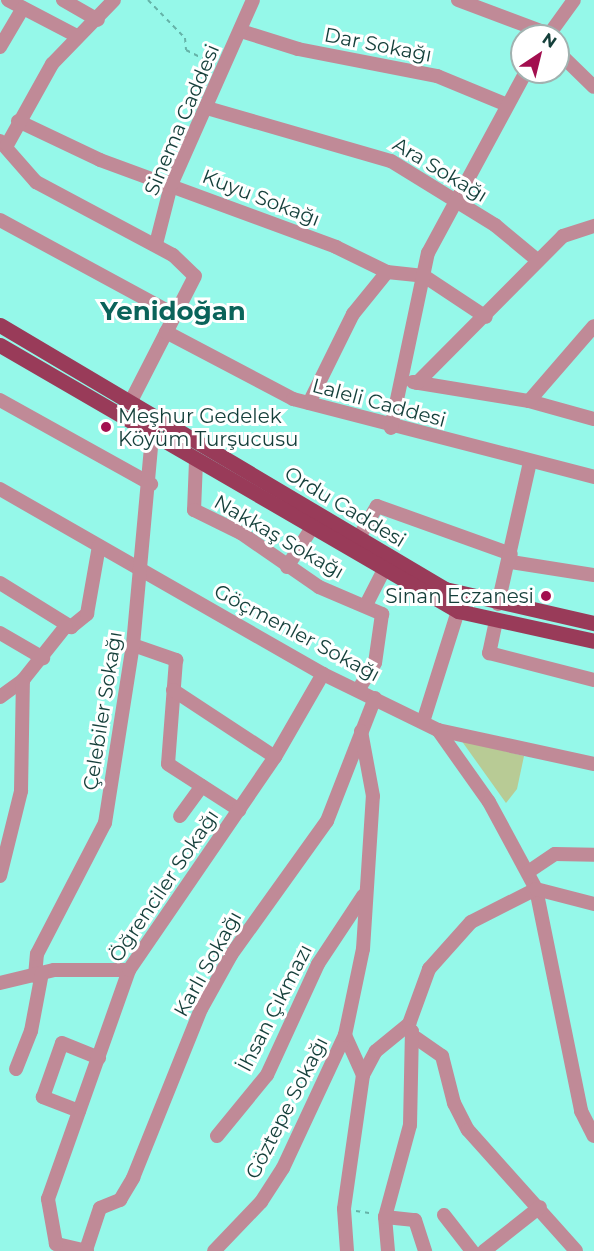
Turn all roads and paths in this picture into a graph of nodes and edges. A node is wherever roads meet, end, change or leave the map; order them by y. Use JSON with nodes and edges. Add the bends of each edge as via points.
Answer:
{"nodes":[{"id":1,"x":8,"y":0,"type":"edge"},
{"id":2,"x":63,"y":0,"type":"edge"},
{"id":3,"x":148,"y":0,"type":"edge"},
{"id":4,"x":253,"y":0,"type":"edge"},
{"id":5,"x":458,"y":0,"type":"edge"},
{"id":6,"x":574,"y":0,"type":"edge"},
{"id":7,"x":110,"y":1,"type":"edge"},
{"id":8,"x":33,"y":6,"type":"edge"},
{"id":9,"x":98,"y":21,"type":"junction"},
{"id":10,"x":520,"y":24,"type":"edge"},
{"id":11,"x":557,"y":24,"type":"edge"},
{"id":12,"x":241,"y":31,"type":"junction"},
{"id":13,"x":77,"y":36,"type":"junction"},
{"id":14,"x":0,"y":47,"type":"edge"},
{"id":15,"x":570,"y":64,"type":"edge"},
{"id":16,"x":225,"y":69,"type":"junction"},
{"id":17,"x":518,"y":84,"type":"edge"},
{"id":18,"x":594,"y":87,"type":"edge"},
{"id":19,"x":505,"y":105,"type":"junction"},
{"id":20,"x":207,"y":108,"type":"junction"},
{"id":21,"x":18,"y":121,"type":"junction"},
{"id":22,"x":4,"y":143,"type":"edge"},
{"id":23,"x":171,"y":185,"type":"junction"},
{"id":24,"x":455,"y":198,"type":"junction"},
{"id":25,"x":0,"y":220,"type":"edge"},
{"id":26,"x":594,"y":226,"type":"edge"},
{"id":27,"x":156,"y":244,"type":"junction"},
{"id":28,"x":537,"y":260,"type":"junction"},
{"id":29,"x":387,"y":272,"type":"junction"},
{"id":30,"x":423,"y":276,"type":"junction"},
{"id":31,"x":175,"y":315,"type":"junction"},
{"id":32,"x":486,"y":317,"type":"junction"},
{"id":33,"x":0,"y":325,"type":"edge"},
{"id":34,"x":594,"y":326,"type":"edge"},
{"id":35,"x":166,"y":332,"type":"junction"},
{"id":36,"x":0,"y":345,"type":"edge"},
{"id":37,"x":402,"y":380,"type":"junction"},
{"id":38,"x":417,"y":383,"type":"junction"},
{"id":39,"x":0,"y":400,"type":"edge"},
{"id":40,"x":529,"y":401,"type":"junction"},
{"id":41,"x":130,"y":403,"type":"junction"},
{"id":42,"x":309,"y":403,"type":"junction"},
{"id":43,"x":111,"y":412,"type":"junction"},
{"id":44,"x":594,"y":419,"type":"edge"},
{"id":45,"x":391,"y":428,"type":"junction"},
{"id":46,"x":152,"y":435,"type":"junction"},
{"id":47,"x":196,"y":461,"type":"junction"},
{"id":48,"x":530,"y":462,"type":"junction"},
{"id":49,"x":594,"y":477,"type":"edge"},
{"id":50,"x":151,"y":484,"type":"junction"},
{"id":51,"x":0,"y":489,"type":"edge"},
{"id":52,"x":311,"y":529,"type":"junction"},
{"id":53,"x":358,"y":539,"type":"junction"},
{"id":54,"x":99,"y":546,"type":"junction"},
{"id":55,"x":511,"y":558,"type":"junction"},
{"id":56,"x":378,"y":562,"type":"junction"},
{"id":57,"x":287,"y":567,"type":"junction"},
{"id":58,"x":141,"y":570,"type":"junction"},
{"id":59,"x":594,"y":575,"type":"edge"},
{"id":60,"x":0,"y":583,"type":"edge"},
{"id":61,"x":498,"y":604,"type":"junction"},
{"id":62,"x":366,"y":605,"type":"junction"},
{"id":63,"x":458,"y":611,"type":"junction"},
{"id":64,"x":496,"y":621,"type":"junction"},
{"id":65,"x":594,"y":622,"type":"edge"},
{"id":66,"x":66,"y":626,"type":"junction"},
{"id":67,"x":0,"y":633,"type":"edge"},
{"id":68,"x":594,"y":641,"type":"edge"},
{"id":69,"x":134,"y":645,"type":"junction"},
{"id":70,"x":43,"y":658,"type":"junction"},
{"id":71,"x":323,"y":674,"type":"junction"},
{"id":72,"x":23,"y":680,"type":"junction"},
{"id":73,"x":594,"y":680,"type":"edge"},
{"id":74,"x":359,"y":689,"type":"junction"},
{"id":75,"x":173,"y":690,"type":"junction"},
{"id":76,"x":0,"y":697,"type":"edge"},
{"id":77,"x":375,"y":698,"type":"junction"},
{"id":78,"x":423,"y":722,"type":"junction"},
{"id":79,"x":438,"y":730,"type":"junction"},
{"id":80,"x":361,"y":732,"type":"junction"},
{"id":81,"x":275,"y":757,"type":"junction"},
{"id":82,"x":594,"y":764,"type":"edge"},
{"id":83,"x":202,"y":786,"type":"junction"},
{"id":84,"x":239,"y":810,"type":"junction"},
{"id":85,"x":180,"y":816,"type":"dead end"},
{"id":86,"x":594,"y":855,"type":"edge"},
{"id":87,"x":528,"y":872,"type":"junction"},
{"id":88,"x":0,"y":876,"type":"edge"},
{"id":89,"x":536,"y":889,"type":"junction"},
{"id":90,"x":363,"y":896,"type":"junction"},
{"id":91,"x":594,"y":904,"type":"edge"},
{"id":92,"x":129,"y":970,"type":"junction"},
{"id":93,"x":38,"y":975,"type":"junction"},
{"id":94,"x":0,"y":983,"type":"edge"},
{"id":95,"x":409,"y":1024,"type":"junction"},
{"id":96,"x":345,"y":1035,"type":"junction"},
{"id":97,"x":416,"y":1038,"type":"junction"},
{"id":98,"x":99,"y":1058,"type":"junction"},
{"id":99,"x":16,"y":1069,"type":"dead end"},
{"id":100,"x":363,"y":1075,"type":"junction"},
{"id":101,"x":79,"y":1111,"type":"junction"},
{"id":102,"x":217,"y":1136,"type":"dead end"},
{"id":103,"x":594,"y":1136,"type":"edge"},
{"id":104,"x":540,"y":1207,"type":"junction"},
{"id":105,"x":344,"y":1209,"type":"junction"},
{"id":106,"x":444,"y":1215,"type":"dead end"},
{"id":107,"x":385,"y":1216,"type":"junction"},
{"id":108,"x":86,"y":1251,"type":"edge"},
{"id":109,"x":214,"y":1251,"type":"edge"},
{"id":110,"x":346,"y":1251,"type":"edge"},
{"id":111,"x":388,"y":1251,"type":"edge"},
{"id":112,"x":425,"y":1251,"type":"edge"},
{"id":113,"x":472,"y":1251,"type":"edge"},
{"id":114,"x":484,"y":1251,"type":"edge"},
{"id":115,"x":576,"y":1251,"type":"edge"}],
"edges":[{"from":1,"to":8,"type":"street"},
{"from":2,"to":9,"type":"street"},
{"from":3,"to":16,"type":"path","via":[[185,38],[186,50]]},
{"from":4,"to":12,"type":"street","name":"Sinema Caddesi"},
{"from":5,"to":10,"type":"street"},
{"from":6,"to":11,"type":"street"},
{"from":7,"to":9,"type":"street"},
{"from":8,"to":13,"type":"street"},
{"from":8,"to":14,"type":"street"},
{"from":9,"to":13,"type":"street"},
{"from":12,"to":16,"type":"street","name":"Sinema Caddesi"},
{"from":12,"to":19,"type":"street","name":"Dar Sokağı","via":[[298,49],[437,76]]},
{"from":13,"to":21,"type":"street","via":[[52,64]]},
{"from":15,"to":18,"type":"street"},
{"from":16,"to":20,"type":"street","name":"Sinema Caddesi"},
{"from":17,"to":19,"type":"street"},
{"from":19,"to":24,"type":"street"},
{"from":20,"to":23,"type":"street","name":"Sinema Caddesi"},
{"from":20,"to":24,"type":"street","name":"Ara Sokağı","via":[[275,131],[364,150]]},
{"from":21,"to":22,"type":"street"},
{"from":21,"to":23,"type":"street","name":"Kuyu Sokağı","via":[[100,160]]},
{"from":22,"to":27,"type":"street","via":[[20,169],[36,182]]},
{"from":23,"to":27,"type":"street","name":"Sinema Caddesi"},
{"from":23,"to":29,"type":"street","name":"Kuyu Sokağı"},
{"from":24,"to":28,"type":"street","name":"Ara Sokağı"},
{"from":24,"to":30,"type":"street","via":[[428,253]]},
{"from":25,"to":31,"type":"street"},
{"from":26,"to":28,"type":"street","via":[[563,236]]},
{"from":27,"to":31,"type":"street","via":[[195,276]]},
{"from":28,"to":32,"type":"street"},
{"from":29,"to":30,"type":"street","name":"Kuyu Sokağı"},
{"from":29,"to":42,"type":"street","via":[[353,314]]},
{"from":30,"to":32,"type":"street","name":"Kuyu Sokağı"},
{"from":30,"to":37,"type":"street"},
{"from":31,"to":35,"type":"street"},
{"from":32,"to":38,"type":"street"},
{"from":33,"to":41,"type":"main road","name":"Ordu Caddesi"},
{"from":34,"to":40,"type":"street"},
{"from":35,"to":41,"type":"street"},
{"from":35,"to":42,"type":"street","name":"Laleli Caddesi"},
{"from":36,"to":43,"type":"main road","name":"Ordu Caddesi"},
{"from":37,"to":38,"type":"street"},
{"from":37,"to":45,"type":"street"},
{"from":38,"to":40,"type":"street"},
{"from":39,"to":50,"type":"street"},
{"from":40,"to":44,"type":"street"},
{"from":41,"to":43,"type":"main road"},
{"from":41,"to":53,"type":"main road","name":"Ordu Caddesi"},
{"from":42,"to":45,"type":"street","name":"Laleli Caddesi"},
{"from":43,"to":46,"type":"main road","name":"Ordu Caddesi"},
{"from":45,"to":48,"type":"street","name":"Laleli Caddesi"},
{"from":46,"to":47,"type":"main road","name":"Ordu Caddesi"},
{"from":46,"to":50,"type":"street","name":"Çelebiler Sokağı"},
{"from":47,"to":52,"type":"main road","name":"Ordu Caddesi"},
{"from":47,"to":57,"type":"street","name":"Nakkaş Sokağı","via":[[194,510],[241,533]]},
{"from":48,"to":49,"type":"street","name":"Laleli Caddesi"},
{"from":48,"to":55,"type":"street"},
{"from":50,"to":58,"type":"street","name":"Çelebiler Sokağı"},
{"from":51,"to":54,"type":"street","name":"Göçmenler Sokağı"},
{"from":52,"to":56,"type":"main road","name":"Ordu Caddesi"},
{"from":52,"to":57,"type":"street"},
{"from":53,"to":55,"type":"street","via":[[377,506]]},
{"from":53,"to":56,"type":"main road","name":"Ordu Caddesi"},
{"from":54,"to":58,"type":"street","name":"Göçmenler Sokağı"},
{"from":54,"to":66,"type":"street","via":[[87,614]]},
{"from":55,"to":59,"type":"street"},
{"from":55,"to":61,"type":"street"},
{"from":56,"to":61,"type":"main road","name":"Ordu Caddesi","via":[[445,590]]},
{"from":56,"to":62,"type":"street"},
{"from":56,"to":63,"type":"main road","name":"Ordu Caddesi"},
{"from":57,"to":62,"type":"street","name":"Nakkaş Sokağı","via":[[319,587]]},
{"from":58,"to":69,"type":"street","name":"Çelebiler Sokağı"},
{"from":58,"to":71,"type":"street","name":"Göçmenler Sokağı"},
{"from":60,"to":66,"type":"street"},
{"from":61,"to":65,"type":"main road","name":"Ordu Caddesi"},
{"from":62,"to":74,"type":"street","via":[[382,614],[375,663]]},
{"from":63,"to":64,"type":"main road","name":"Ordu Caddesi"},
{"from":63,"to":78,"type":"street"},
{"from":64,"to":68,"type":"main road","name":"Ordu Caddesi"},
{"from":64,"to":73,"type":"street","via":[[489,653]]},
{"from":66,"to":70,"type":"street"},
{"from":67,"to":70,"type":"street"},
{"from":69,"to":75,"type":"street","via":[[176,660]]},
{"from":69,"to":93,"type":"street","name":"Çelebiler Sokağı","via":[[101,838],[37,954]]},
{"from":70,"to":72,"type":"street"},
{"from":71,"to":74,"type":"street","name":"Göçmenler Sokağı"},
{"from":71,"to":81,"type":"street","name":"Öğrenciler Sokağı"},
{"from":72,"to":76,"type":"street"},
{"from":72,"to":88,"type":"street","via":[[21,791]]},
{"from":74,"to":77,"type":"street","name":"Göçmenler Sokağı"},
{"from":75,"to":81,"type":"street"},
{"from":75,"to":83,"type":"street","via":[[168,764]]},
{"from":77,"to":78,"type":"street","name":"Göçmenler Sokağı"},
{"from":77,"to":80,"type":"street","name":"Karlı Sokağı"},
{"from":78,"to":79,"type":"street","name":"Göçmenler Sokağı"},
{"from":79,"to":82,"type":"street","name":"Göçmenler Sokağı"},
{"from":79,"to":87,"type":"street","via":[[489,802]]},
{"from":80,"to":90,"type":"street","name":"Göztepe Sokağı","via":[[373,796]]},
{"from":80,"to":108,"type":"street","name":"Karlı Sokağı","via":[[327,821],[231,955],[201,1009],[133,1178],[120,1200],[99,1208]]},
{"from":81,"to":84,"type":"street","name":"Öğrenciler Sokağı"},
{"from":83,"to":84,"type":"street"},
{"from":83,"to":85,"type":"street"},
{"from":84,"to":92,"type":"street","name":"Öğrenciler Sokağı"},
{"from":86,"to":87,"type":"street","via":[[555,854]]},
{"from":87,"to":89,"type":"street"},
{"from":89,"to":91,"type":"street"},
{"from":89,"to":95,"type":"street","via":[[471,922],[453,937],[417,992]]},
{"from":89,"to":103,"type":"street","via":[[581,1111]]},
{"from":90,"to":96,"type":"street","name":"Göztepe Sokağı","via":[[363,949]]},
{"from":90,"to":102,"type":"street","name":"İhsan Çıkmazı","via":[[318,964],[267,1075]]},
{"from":92,"to":93,"type":"street"},
{"from":92,"to":98,"type":"street","name":"Öğrenciler Sokağı"},
{"from":93,"to":94,"type":"street"},
{"from":93,"to":99,"type":"street","name":"Çelebiler Sokağı","via":[[36,1013]]},
{"from":95,"to":97,"type":"street"},
{"from":95,"to":100,"type":"street","via":[[376,1051]]},
{"from":96,"to":100,"type":"street"},
{"from":96,"to":109,"type":"street","name":"Göztepe Sokağı","via":[[283,1168],[261,1202]]},
{"from":97,"to":104,"type":"street","via":[[442,1056],[460,1119]]},
{"from":97,"to":107,"type":"street","via":[[410,1125]]},
{"from":98,"to":101,"type":"street","name":"Öğrenciler Sokağı"},
{"from":98,"to":101,"type":"street","via":[[62,1043],[43,1097]]},
{"from":100,"to":105,"type":"street"},
{"from":101,"to":108,"type":"street","name":"Öğrenciler Sokağı","via":[[48,1199],[56,1244]]},
{"from":104,"to":114,"type":"street"},
{"from":104,"to":115,"type":"street"},
{"from":105,"to":107,"type":"path"},
{"from":105,"to":110,"type":"street"},
{"from":106,"to":113,"type":"street"},
{"from":107,"to":111,"type":"street"},
{"from":107,"to":112,"type":"street","via":[[415,1220]]}]}
